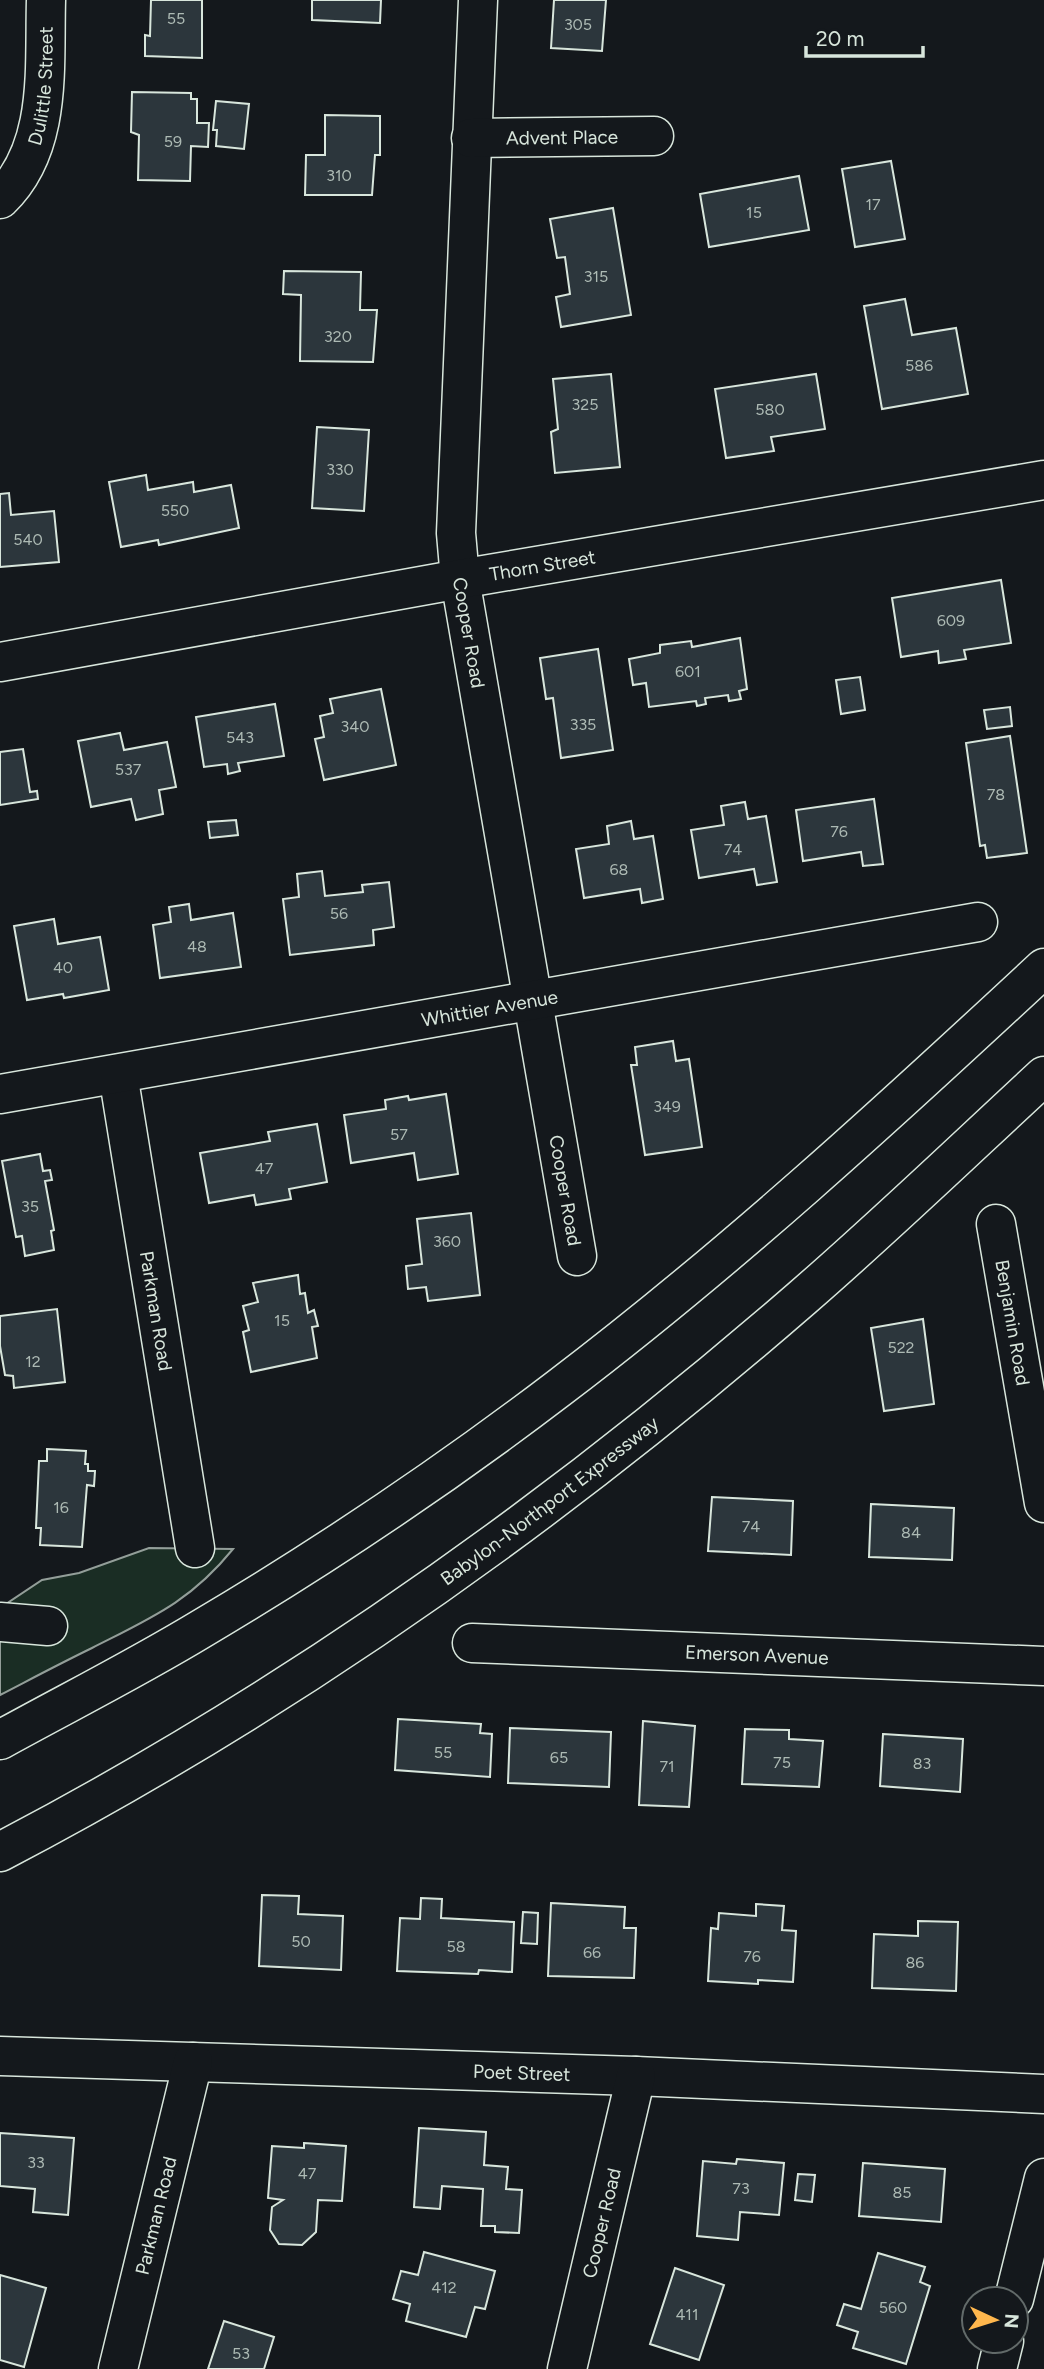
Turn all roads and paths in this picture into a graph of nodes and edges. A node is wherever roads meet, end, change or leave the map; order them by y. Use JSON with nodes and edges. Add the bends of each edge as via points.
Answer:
{"nodes":[{"id":1,"x":46,"y":0,"type":"edge"},
{"id":2,"x":478,"y":0,"type":"edge"},
{"id":3,"x":654,"y":136,"type":"dead end"},
{"id":4,"x":471,"y":138,"type":"junction"},
{"id":5,"x":0,"y":199,"type":"edge"},
{"id":6,"x":1044,"y":480,"type":"edge"},
{"id":7,"x":460,"y":579,"type":"junction"},
{"id":8,"x":0,"y":662,"type":"edge"},
{"id":9,"x":978,"y":922,"type":"dead end"},
{"id":10,"x":1044,"y":968,"type":"edge"},
{"id":11,"x":532,"y":1001,"type":"junction"},
{"id":12,"x":118,"y":1074,"type":"junction"},
{"id":13,"x":1044,"y":1076,"type":"edge"},
{"id":14,"x":0,"y":1094,"type":"edge"},
{"id":15,"x":996,"y":1224,"type":"dead end"},
{"id":16,"x":577,"y":1256,"type":"dead end"},
{"id":17,"x":1044,"y":1503,"type":"edge"},
{"id":18,"x":195,"y":1548,"type":"dead end"},
{"id":19,"x":0,"y":1622,"type":"edge"},
{"id":20,"x":48,"y":1626,"type":"dead end"},
{"id":21,"x":472,"y":1643,"type":"dead end"},
{"id":22,"x":1044,"y":1667,"type":"edge"},
{"id":23,"x":0,"y":1740,"type":"edge"},
{"id":24,"x":0,"y":1852,"type":"edge"},
{"id":25,"x":0,"y":2056,"type":"edge"},
{"id":26,"x":193,"y":2062,"type":"junction"},
{"id":27,"x":636,"y":2076,"type":"junction"},
{"id":28,"x":1044,"y":2094,"type":"edge"},
{"id":29,"x":1044,"y":2178,"type":"edge"},
{"id":30,"x":1017,"y":2285,"type":"edge"},
{"id":31,"x":118,"y":2369,"type":"edge"},
{"id":32,"x":566,"y":2369,"type":"edge"}],
"edges":[{"from":1,"to":5,"type":"street","name":"Dulittle Street","via":[[39,129],[25,168]]},
{"from":2,"to":4,"type":"street","name":"Cooper Road"},
{"from":3,"to":4,"type":"street","name":"Advent Place"},
{"from":4,"to":7,"type":"street","name":"Cooper Road","via":[[456,533]]},
{"from":6,"to":7,"type":"street","name":"Thorn Street"},
{"from":7,"to":8,"type":"street","name":"Thorn Street"},
{"from":7,"to":11,"type":"street","name":"Cooper Road"},
{"from":9,"to":11,"type":"street","name":"Whittier Avenue"},
{"from":10,"to":23,"type":"street","via":[[808,1184],[558,1389],[292,1572],[199,1630]]},
{"from":11,"to":12,"type":"street","name":"Whittier Avenue"},
{"from":11,"to":16,"type":"street","name":"Cooper Road"},
{"from":12,"to":14,"type":"street","name":"Whittier Avenue"},
{"from":12,"to":18,"type":"street","name":"Parkman Road"},
{"from":13,"to":24,"type":"street","name":"Babylon-Northport Expressway","via":[[801,1299],[640,1431],[459,1568],[285,1688],[97,1801]]},
{"from":15,"to":17,"type":"street","name":"Benjamin Road"},
{"from":19,"to":20,"type":"street"},
{"from":21,"to":22,"type":"street","name":"Emerson Avenue"},
{"from":25,"to":26,"type":"street","name":"Poet Street"},
{"from":26,"to":27,"type":"street","name":"Poet Street"},
{"from":26,"to":31,"type":"street","name":"Parkman Road"},
{"from":27,"to":28,"type":"street","name":"Poet Street"},
{"from":27,"to":32,"type":"street","name":"Cooper Road"},
{"from":29,"to":30,"type":"street"}]}
